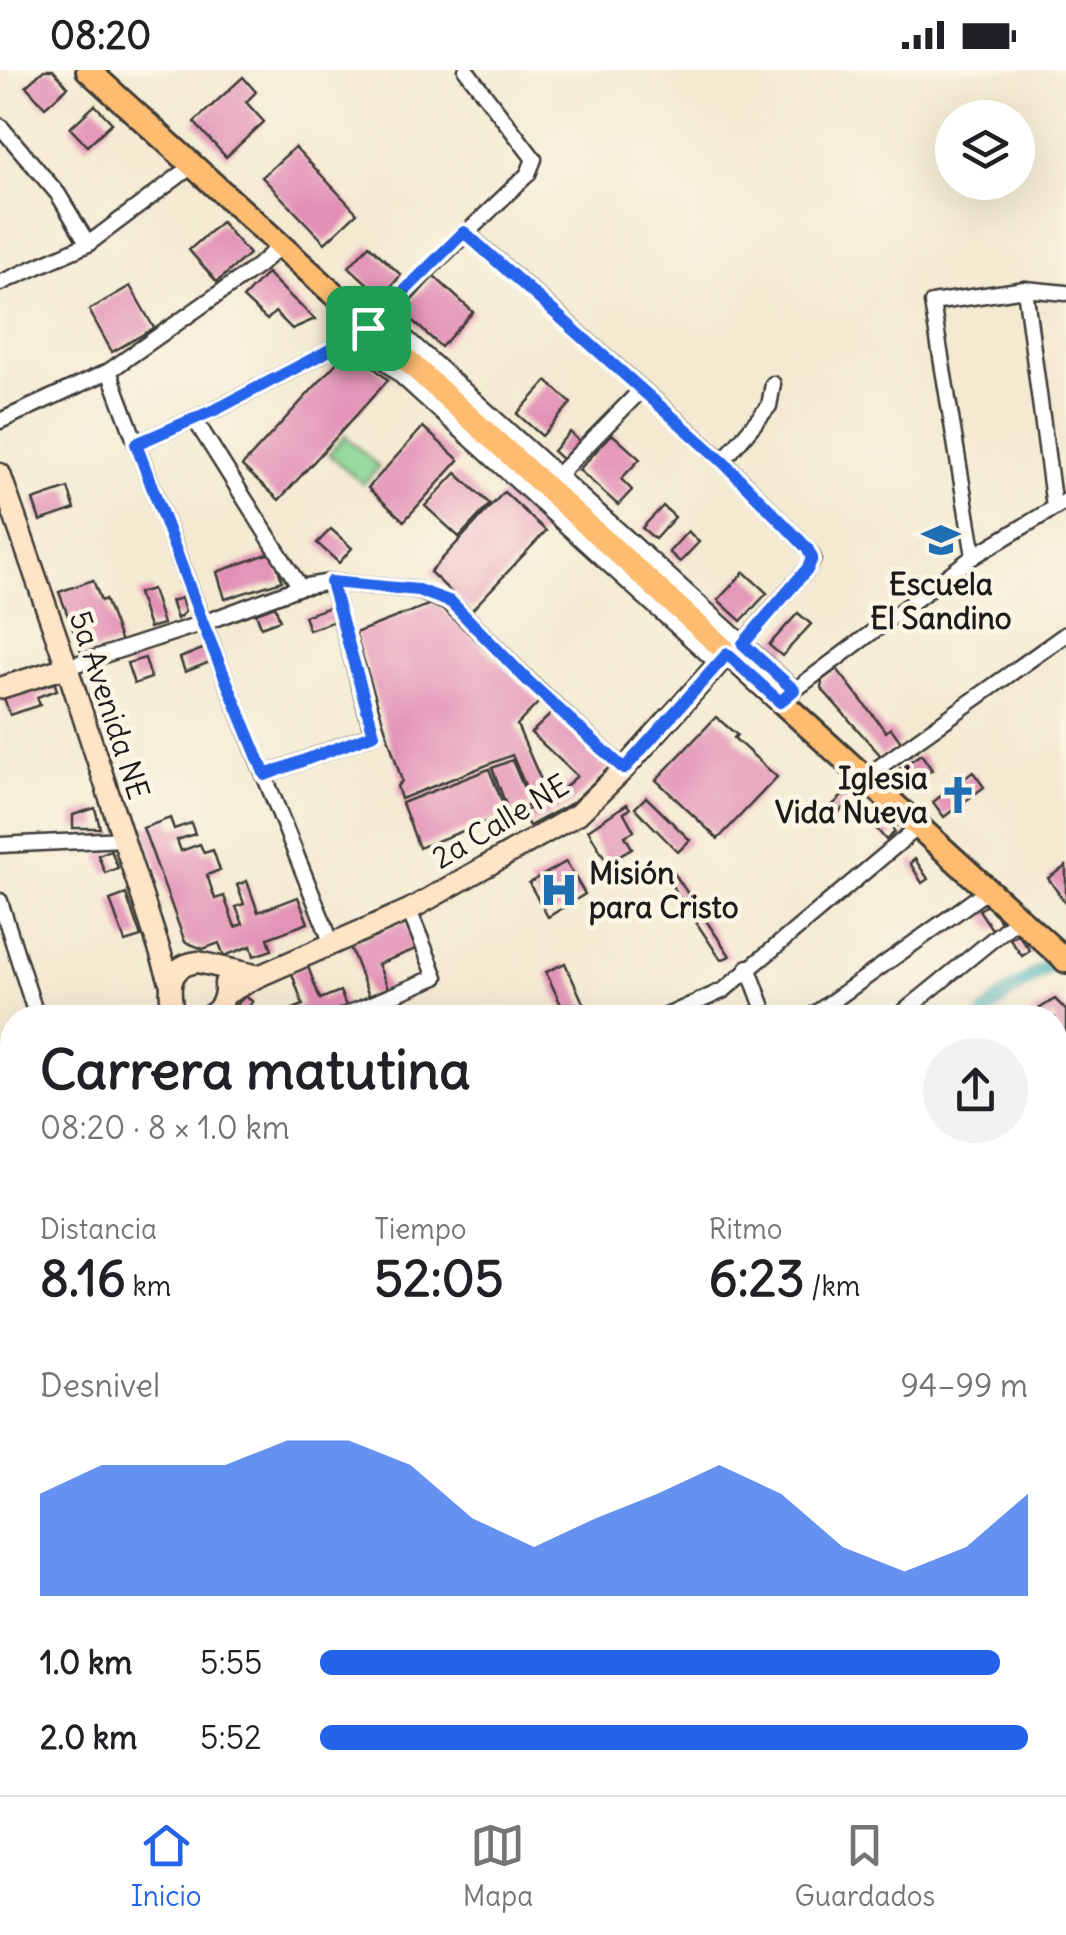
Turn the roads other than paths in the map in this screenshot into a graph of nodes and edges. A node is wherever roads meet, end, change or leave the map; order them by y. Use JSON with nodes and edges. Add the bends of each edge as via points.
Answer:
{"nodes":[{"id":1,"x":88,"y":70,"type":"edge"},
{"id":2,"x":466,"y":70,"type":"edge"},
{"id":3,"x":0,"y":126,"type":"edge"},
{"id":4,"x":192,"y":166,"type":"junction"},
{"id":5,"x":464,"y":232,"type":"junction"},
{"id":6,"x":88,"y":244,"type":"junction"},
{"id":7,"x":280,"y":246,"type":"junction"},
{"id":8,"x":0,"y":283,"type":"edge"},
{"id":9,"x":1024,"y":289,"type":"junction"},
{"id":10,"x":1066,"y":293,"type":"edge"},
{"id":11,"x":369,"y":326,"type":"junction"},
{"id":12,"x":109,"y":371,"type":"junction"},
{"id":13,"x":773,"y":384,"type":"dead end"},
{"id":14,"x":642,"y":389,"type":"junction"},
{"id":15,"x":195,"y":420,"type":"junction"},
{"id":16,"x":0,"y":421,"type":"edge"},
{"id":17,"x":136,"y":444,"type":"junction"},
{"id":18,"x":723,"y":462,"type":"junction"},
{"id":19,"x":0,"y":474,"type":"edge"},
{"id":20,"x":551,"y":482,"type":"junction"},
{"id":21,"x":1060,"y":504,"type":"edge"},
{"id":22,"x":974,"y":556,"type":"junction"},
{"id":23,"x":331,"y":582,"type":"junction"},
{"id":24,"x":300,"y":587,"type":"junction"},
{"id":25,"x":203,"y":624,"type":"junction"},
{"id":26,"x":1066,"y":634,"type":"edge"},
{"id":27,"x":730,"y":655,"type":"junction"},
{"id":28,"x":67,"y":667,"type":"junction"},
{"id":29,"x":0,"y":688,"type":"edge"},
{"id":30,"x":787,"y":696,"type":"junction"},
{"id":31,"x":624,"y":769,"type":"junction"},
{"id":32,"x":265,"y":775,"type":"junction"},
{"id":33,"x":864,"y":778,"type":"junction"},
{"id":34,"x":918,"y":827,"type":"junction"},
{"id":35,"x":123,"y":839,"type":"junction"},
{"id":36,"x":0,"y":844,"type":"edge"},
{"id":37,"x":988,"y":890,"type":"junction"},
{"id":38,"x":0,"y":900,"type":"edge"},
{"id":39,"x":409,"y":910,"type":"junction"},
{"id":40,"x":1018,"y":918,"type":"junction"},
{"id":41,"x":332,"y":944,"type":"junction"},
{"id":42,"x":162,"y":955,"type":"junction"},
{"id":43,"x":1066,"y":961,"type":"edge"},
{"id":44,"x":198,"y":963,"type":"junction"},
{"id":45,"x":748,"y":967,"type":"junction"},
{"id":46,"x":259,"y":976,"type":"junction"},
{"id":47,"x":171,"y":1000,"type":"edge"},
{"id":48,"x":32,"y":1005,"type":"edge"},
{"id":49,"x":215,"y":1005,"type":"edge"},
{"id":50,"x":222,"y":1005,"type":"edge"},
{"id":51,"x":369,"y":1005,"type":"edge"},
{"id":52,"x":691,"y":1005,"type":"edge"},
{"id":53,"x":762,"y":1005,"type":"edge"},
{"id":54,"x":827,"y":1005,"type":"edge"},
{"id":55,"x":912,"y":1005,"type":"edge"}],
"edges":[{"from":1,"to":4,"type":"main road"},
{"from":2,"to":5,"type":"street","via":[[534,159],[528,174]]},
{"from":3,"to":6,"type":"street","via":[[58,194]]},
{"from":4,"to":6,"type":"street"},
{"from":4,"to":7,"type":"main road"},
{"from":5,"to":11,"type":"street"},
{"from":5,"to":14,"type":"street"},
{"from":6,"to":8,"type":"street"},
{"from":7,"to":11,"type":"main road"},
{"from":7,"to":12,"type":"street"},
{"from":9,"to":10,"type":"street"},
{"from":9,"to":21,"type":"street"},
{"from":9,"to":22,"type":"street","via":[[938,300],[931,307]]},
{"from":11,"to":15,"type":"street"},
{"from":11,"to":20,"type":"main road"},
{"from":11,"to":27,"type":"street"},
{"from":12,"to":16,"type":"street"},
{"from":12,"to":17,"type":"street"},
{"from":13,"to":18,"type":"street","via":[[770,406]]},
{"from":14,"to":18,"type":"street"},
{"from":14,"to":20,"type":"street"},
{"from":15,"to":17,"type":"street"},
{"from":15,"to":24,"type":"street"},
{"from":17,"to":25,"type":"street"},
{"from":18,"to":27,"type":"street","via":[[812,558]]},
{"from":19,"to":28,"type":"street","name":"5a Avenida NE"},
{"from":20,"to":27,"type":"main road"},
{"from":21,"to":22,"type":"street"},
{"from":22,"to":30,"type":"street"},
{"from":23,"to":24,"type":"street"},
{"from":23,"to":31,"type":"street","via":[[418,590],[451,602]]},
{"from":23,"to":32,"type":"street","via":[[374,734]]},
{"from":24,"to":25,"type":"street"},
{"from":25,"to":28,"type":"street"},
{"from":25,"to":32,"type":"street"},
{"from":26,"to":33,"type":"street"},
{"from":27,"to":30,"type":"main road"},
{"from":27,"to":31,"type":"street","name":"2a Calle NE"},
{"from":28,"to":29,"type":"street"},
{"from":28,"to":35,"type":"street","name":"5a Avenida NE"},
{"from":30,"to":33,"type":"main road"},
{"from":31,"to":39,"type":"street","name":"2a Calle NE","via":[[578,814]]},
{"from":32,"to":41,"type":"street"},
{"from":33,"to":34,"type":"main road"},
{"from":34,"to":37,"type":"main road"},
{"from":34,"to":45,"type":"street"},
{"from":35,"to":36,"type":"street"},
{"from":35,"to":42,"type":"street","name":"5a Avenida NE"},
{"from":37,"to":40,"type":"main road"},
{"from":37,"to":54,"type":"street"},
{"from":38,"to":48,"type":"street"},
{"from":39,"to":41,"type":"street","name":"2a Calle NE"},
{"from":39,"to":51,"type":"street","via":[[436,977]]},
{"from":40,"to":43,"type":"main road"},
{"from":40,"to":55,"type":"street"},
{"from":41,"to":46,"type":"street","name":"2a Calle NE"},
{"from":42,"to":44,"type":"street"},
{"from":42,"to":47,"type":"street","name":"5a Avenida NE"},
{"from":44,"to":46,"type":"street"},
{"from":44,"to":47,"type":"street","via":[[174,974]]},
{"from":44,"to":49,"type":"street","via":[[222,976]]},
{"from":45,"to":52,"type":"street","via":[[724,990]]},
{"from":45,"to":53,"type":"street"},
{"from":46,"to":50,"type":"street","name":"2a Calle NE"}]}
